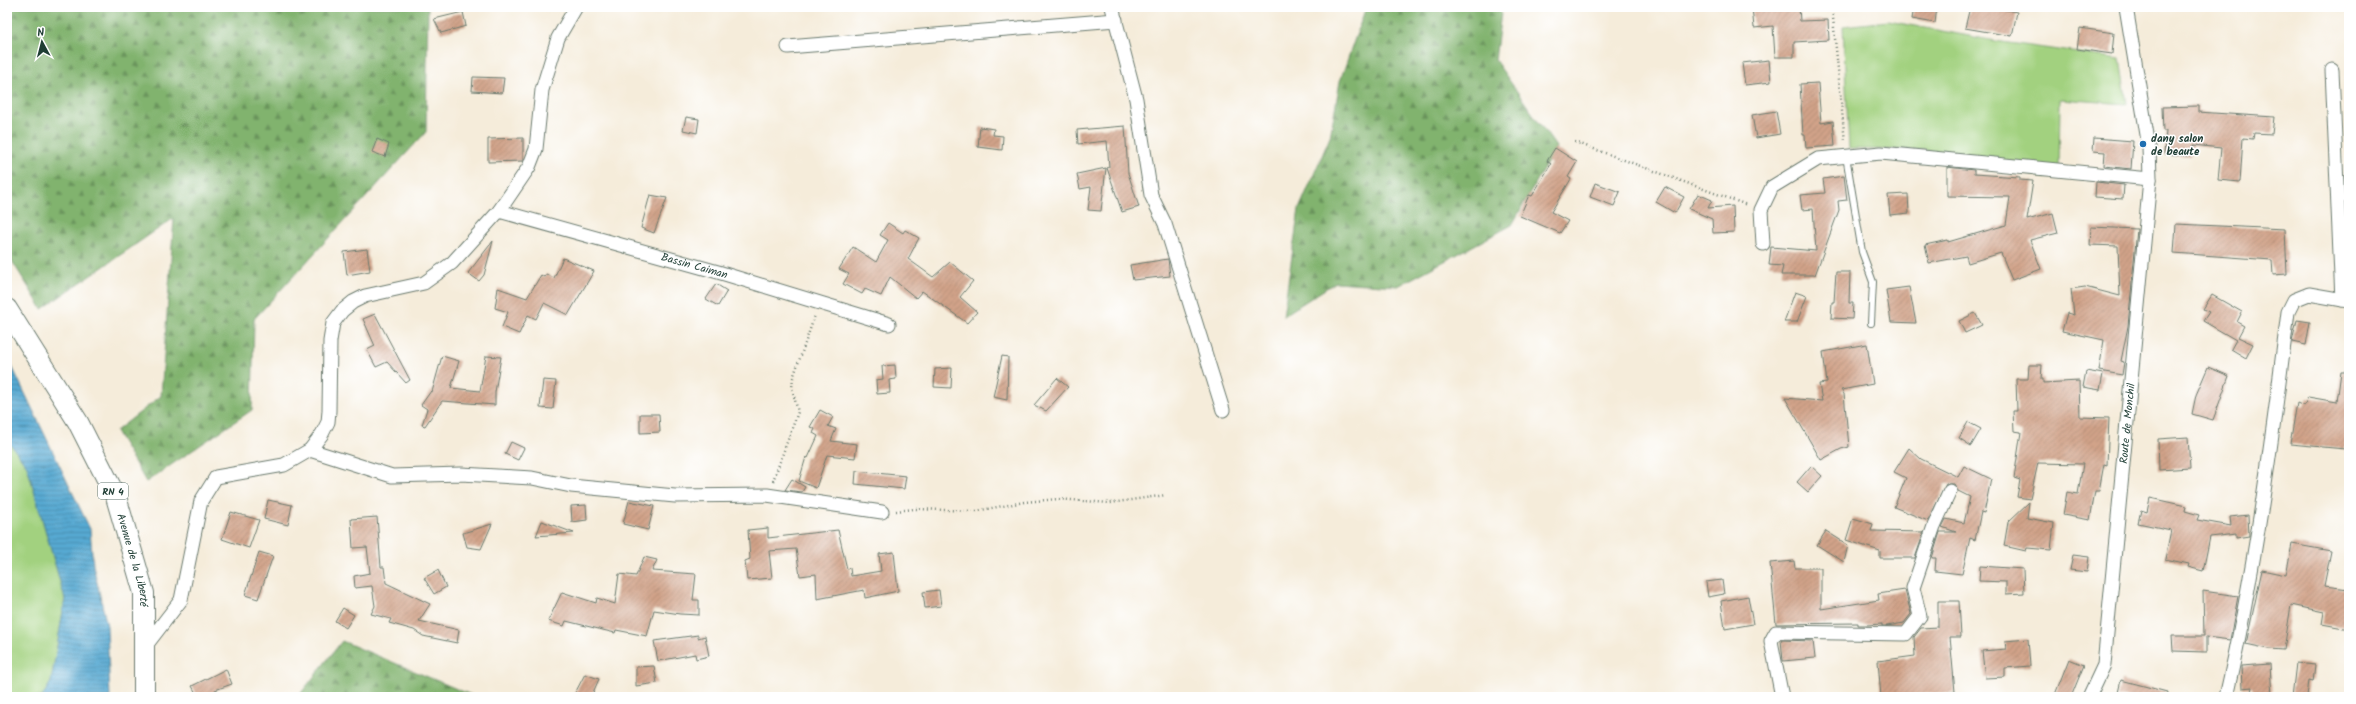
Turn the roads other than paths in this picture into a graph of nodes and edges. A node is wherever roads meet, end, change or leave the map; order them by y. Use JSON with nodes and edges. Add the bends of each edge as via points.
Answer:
{"nodes":[{"id":1,"x":576,"y":7,"type":"edge"},
{"id":2,"x":1112,"y":7,"type":"edge"},
{"id":3,"x":2126,"y":7,"type":"edge"},
{"id":4,"x":1116,"y":20,"type":"junction"},
{"id":5,"x":788,"y":47,"type":"dead end"},
{"id":6,"x":2332,"y":70,"type":"dead end"},
{"id":7,"x":1846,"y":156,"type":"junction"},
{"id":8,"x":2150,"y":179,"type":"junction"},
{"id":9,"x":499,"y":211,"type":"junction"},
{"id":10,"x":1763,"y":244,"type":"dead end"},
{"id":11,"x":2346,"y":300,"type":"edge"},
{"id":12,"x":7,"y":309,"type":"edge"},
{"id":13,"x":1871,"y":323,"type":"dead end"},
{"id":14,"x":889,"y":324,"type":"dead end"},
{"id":15,"x":1223,"y":410,"type":"dead end"},
{"id":16,"x":310,"y":450,"type":"junction"},
{"id":17,"x":1950,"y":491,"type":"dead end"},
{"id":18,"x":882,"y":512,"type":"road end"},
{"id":19,"x":144,"y":648,"type":"junction"},
{"id":20,"x":144,"y":697,"type":"edge"},
{"id":21,"x":1782,"y":697,"type":"edge"},
{"id":22,"x":2089,"y":697,"type":"edge"},
{"id":23,"x":2226,"y":697,"type":"edge"}],
"edges":[{"from":1,"to":9,"type":"street","via":[[558,38],[542,90],[536,149],[528,167]]},
{"from":2,"to":4,"type":"street"},
{"from":3,"to":8,"type":"street","name":"Route de Monchil","via":[[2149,147]]},
{"from":4,"to":5,"type":"street"},
{"from":4,"to":15,"type":"street","via":[[1136,99],[1152,195],[1165,224]]},
{"from":6,"to":11,"type":"street"},
{"from":7,"to":8,"type":"street","via":[[1881,153]]},
{"from":7,"to":10,"type":"street","via":[[1818,159],[1772,187],[1761,210]]},
{"from":7,"to":13,"type":"lane","via":[[1862,252],[1873,282]]},
{"from":8,"to":22,"type":"street","name":"Route de Monchil","via":[[2104,665]]},
{"from":9,"to":14,"type":"street","name":"Bassin Caiman","via":[[711,270]]},
{"from":9,"to":16,"type":"street","via":[[452,263],[424,283],[365,296],[342,311],[333,323],[330,341],[328,422]]},
{"from":11,"to":23,"type":"street","via":[[2309,294],[2294,300],[2288,312],[2267,477],[2241,631]]},
{"from":12,"to":19,"type":"main road","name":"Avenue de la Liberté","number":"RN 4","via":[[78,422],[116,496],[144,593]]},
{"from":16,"to":18,"type":"street","via":[[392,476],[461,474],[532,478],[571,486],[675,496],[768,495]]},
{"from":16,"to":19,"type":"street","via":[[284,465],[216,477],[201,501],[181,600]]},
{"from":17,"to":21,"type":"street","via":[[1934,526],[1913,588],[1920,616],[1906,634],[1776,632],[1771,641]]},
{"from":19,"to":20,"type":"main road","name":"Avenue de la Liberté","number":"RN 4"}]}
